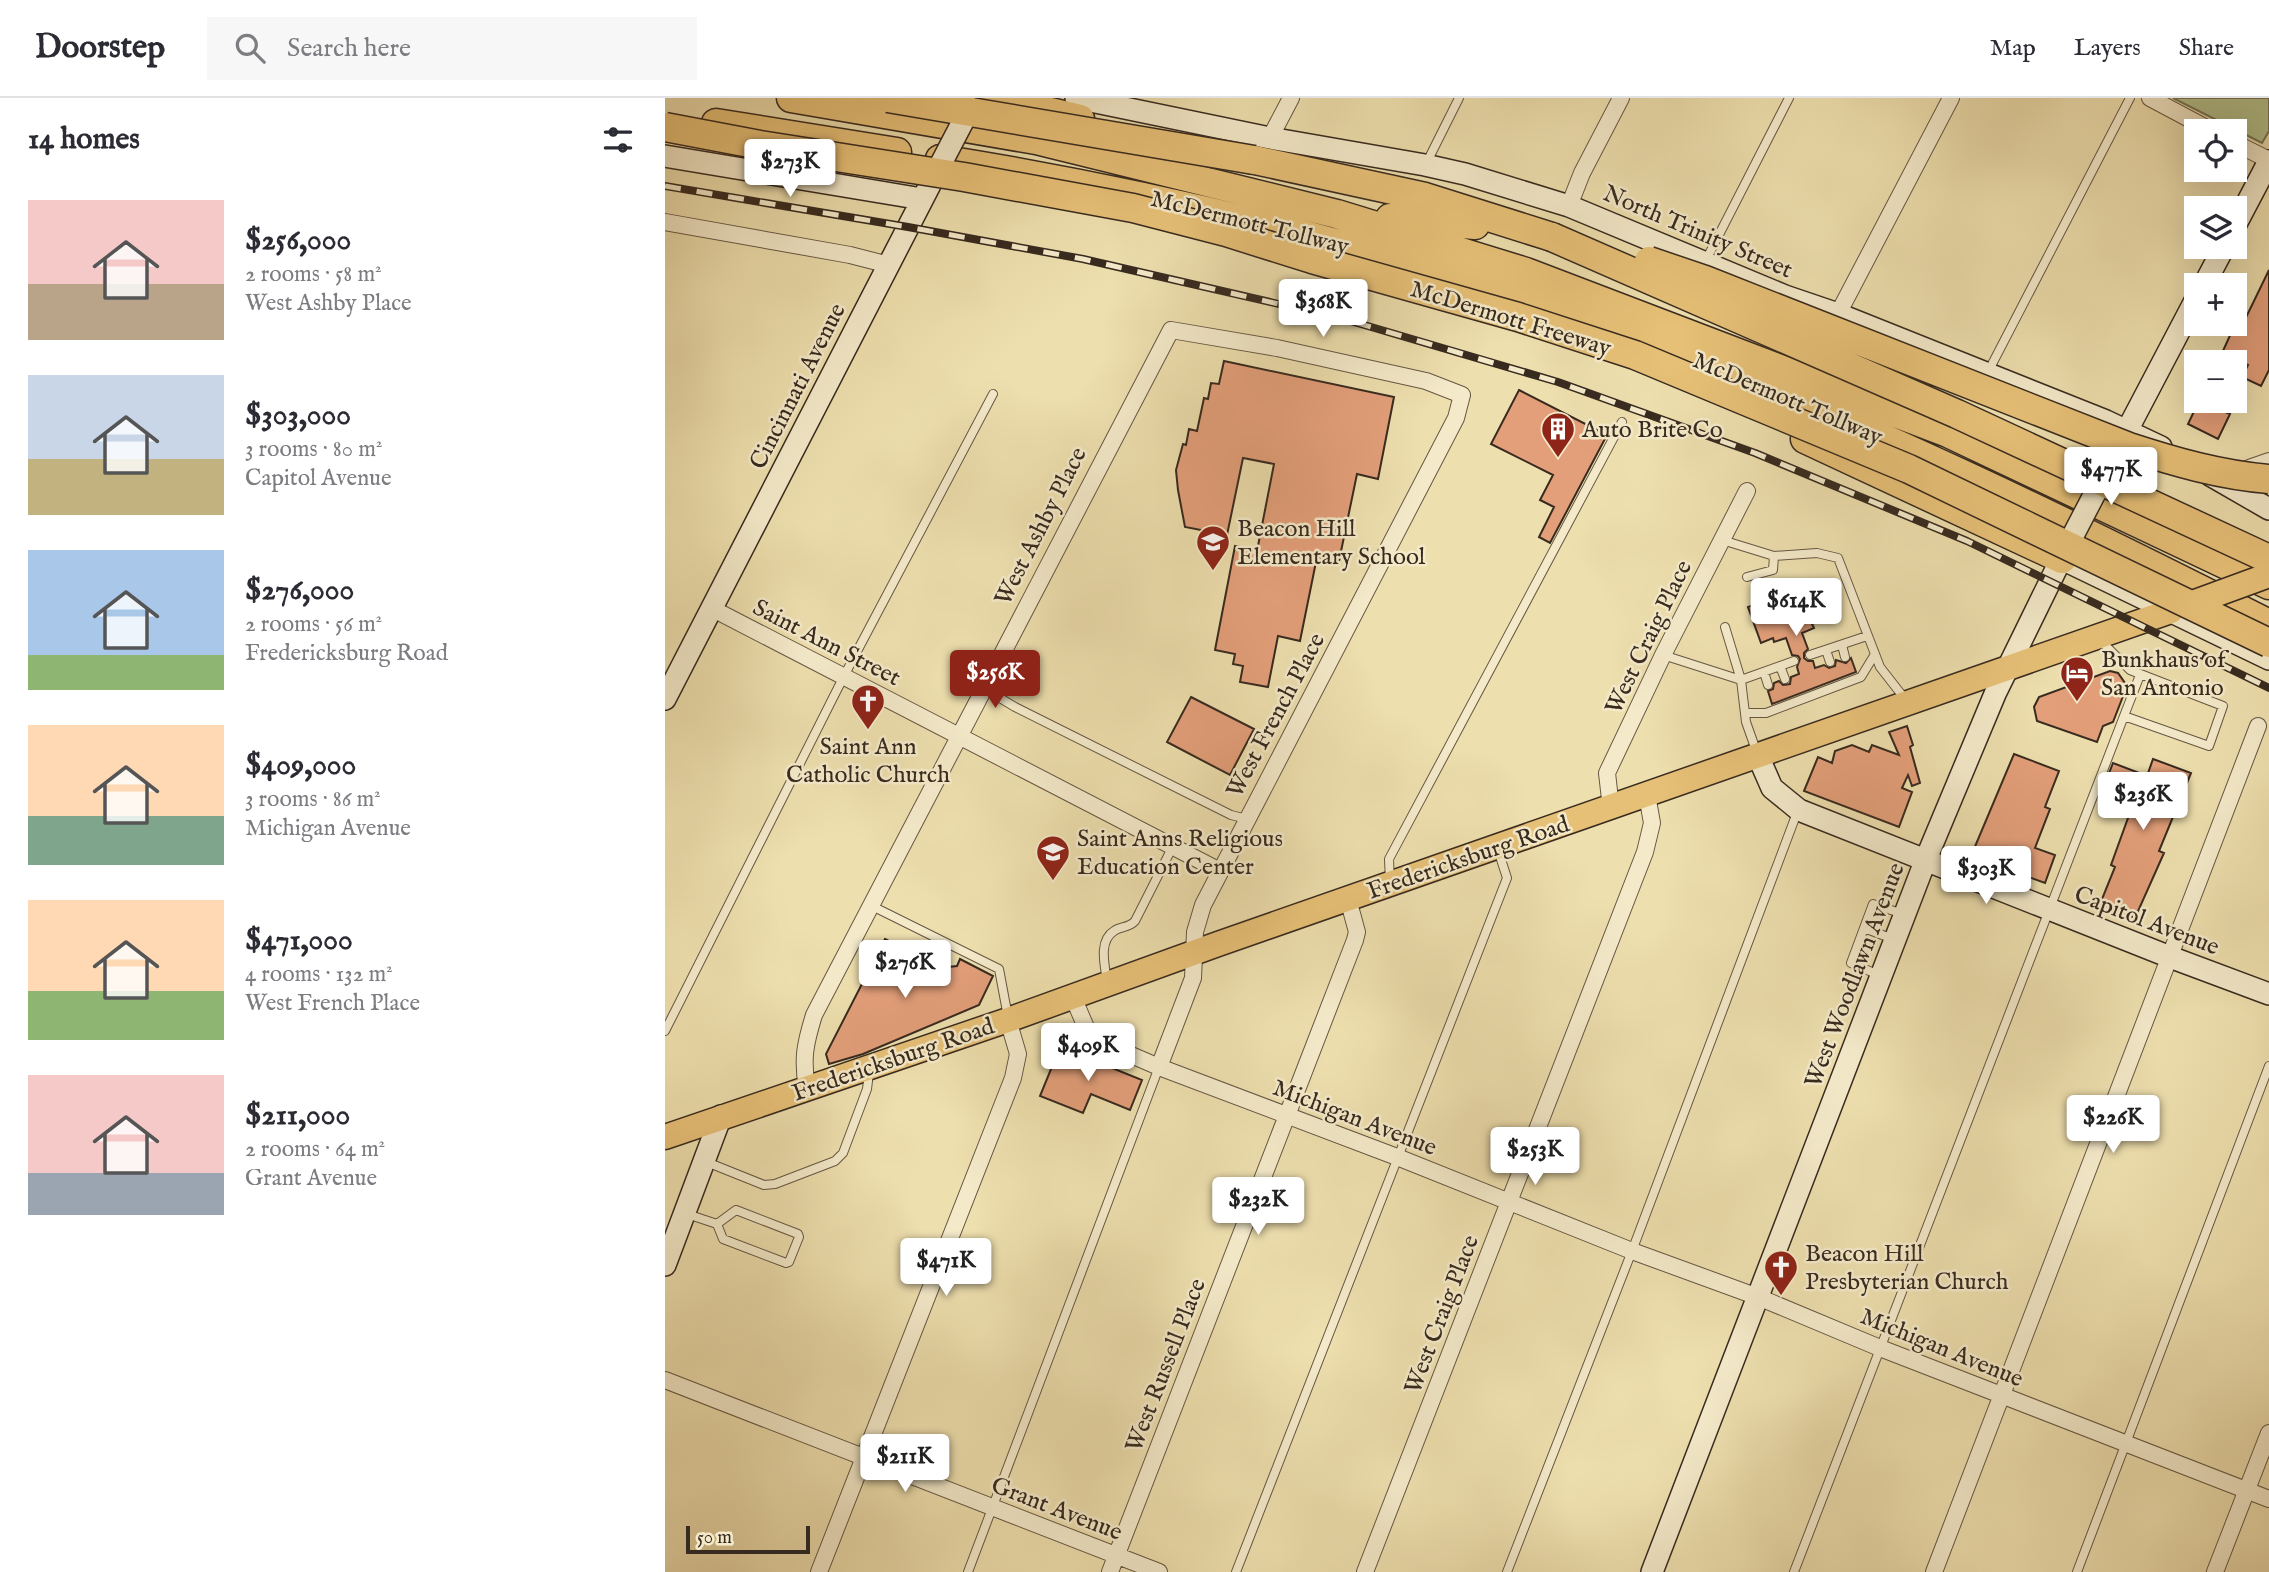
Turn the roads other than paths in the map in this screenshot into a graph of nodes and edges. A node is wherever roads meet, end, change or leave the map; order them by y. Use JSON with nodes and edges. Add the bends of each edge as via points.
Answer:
{"nodes":[{"id":1,"x":791,"y":98,"type":"edge"},
{"id":2,"x":888,"y":98,"type":"edge"},
{"id":3,"x":1076,"y":98,"type":"edge"},
{"id":4,"x":1291,"y":98,"type":"edge"},
{"id":5,"x":1459,"y":98,"type":"edge"},
{"id":6,"x":1621,"y":98,"type":"edge"},
{"id":7,"x":1789,"y":98,"type":"edge"},
{"id":8,"x":1951,"y":98,"type":"edge"},
{"id":9,"x":2130,"y":98,"type":"edge"},
{"id":10,"x":2150,"y":98,"type":"edge"},
{"id":11,"x":979,"y":101,"type":"edge"},
{"id":12,"x":665,"y":114,"type":"edge"},
{"id":13,"x":2189,"y":119,"type":"edge"},
{"id":14,"x":665,"y":127,"type":"edge"},
{"id":15,"x":1262,"y":149,"type":"junction"},
{"id":16,"x":2247,"y":149,"type":"edge"},
{"id":17,"x":665,"y":156,"type":"edge"},
{"id":18,"x":2269,"y":160,"type":"edge"},
{"id":19,"x":1425,"y":165,"type":"junction"},
{"id":20,"x":922,"y":200,"type":"junction"},
{"id":21,"x":2247,"y":203,"type":"edge"},
{"id":22,"x":1569,"y":206,"type":"junction"},
{"id":23,"x":1337,"y":214,"type":"junction"},
{"id":24,"x":665,"y":222,"type":"edge"},
{"id":25,"x":1552,"y":237,"type":"junction"},
{"id":26,"x":1402,"y":261,"type":"junction"},
{"id":27,"x":1705,"y":262,"type":"junction"},
{"id":28,"x":889,"y":265,"type":"junction"},
{"id":29,"x":1784,"y":296,"type":"junction"},
{"id":30,"x":1838,"y":314,"type":"junction"},
{"id":31,"x":2184,"y":322,"type":"edge"},
{"id":32,"x":1171,"y":330,"type":"joint"},
{"id":33,"x":1987,"y":373,"type":"junction"},
{"id":34,"x":993,"y":394,"type":"dead end"},
{"id":35,"x":1622,"y":422,"type":"dead end"},
{"id":36,"x":2123,"y":439,"type":"junction"},
{"id":37,"x":2269,"y":460,"type":"edge"},
{"id":38,"x":2269,"y":479,"type":"edge"},
{"id":39,"x":2235,"y":490,"type":"junction"},
{"id":40,"x":1747,"y":491,"type":"dead end"},
{"id":41,"x":2269,"y":509,"type":"edge"},
{"id":42,"x":1722,"y":540,"type":"junction"},
{"id":43,"x":2065,"y":553,"type":"junction"},
{"id":44,"x":1774,"y":555,"type":"junction"},
{"id":45,"x":2269,"y":559,"type":"edge"},
{"id":46,"x":2269,"y":575,"type":"edge"},
{"id":47,"x":1747,"y":578,"type":"dead end"},
{"id":48,"x":2269,"y":585,"type":"edge"},
{"id":49,"x":712,"y":608,"type":"junction"},
{"id":50,"x":2179,"y":608,"type":"junction"},
{"id":51,"x":2269,"y":624,"type":"edge"},
{"id":52,"x":1725,"y":627,"type":"dead end"},
{"id":53,"x":1867,"y":636,"type":"junction"},
{"id":54,"x":2096,"y":636,"type":"junction"},
{"id":55,"x":2269,"y":643,"type":"edge"},
{"id":56,"x":1842,"y":645,"type":"junction"},
{"id":57,"x":1826,"y":650,"type":"junction"},
{"id":58,"x":1875,"y":654,"type":"junction"},
{"id":59,"x":1663,"y":655,"type":"junction"},
{"id":60,"x":1810,"y":655,"type":"dead end"},
{"id":61,"x":1845,"y":657,"type":"dead end"},
{"id":62,"x":2269,"y":659,"type":"edge"},
{"id":63,"x":1794,"y":661,"type":"dead end"},
{"id":64,"x":1831,"y":662,"type":"dead end"},
{"id":65,"x":1780,"y":666,"type":"junction"},
{"id":66,"x":2008,"y":668,"type":"junction"},
{"id":67,"x":1764,"y":672,"type":"junction"},
{"id":68,"x":2140,"y":675,"type":"junction"},
{"id":69,"x":844,"y":676,"type":"junction"},
{"id":70,"x":1784,"y":679,"type":"dead end"},
{"id":71,"x":1741,"y":680,"type":"junction"},
{"id":72,"x":1768,"y":685,"type":"dead end"},
{"id":73,"x":985,"y":689,"type":"junction"},
{"id":74,"x":665,"y":699,"type":"edge"},
{"id":75,"x":1908,"y":703,"type":"junction"},
{"id":76,"x":1745,"y":713,"type":"junction"},
{"id":77,"x":2124,"y":716,"type":"junction"},
{"id":78,"x":2258,"y":726,"type":"dead end"},
{"id":79,"x":961,"y":736,"type":"junction"},
{"id":80,"x":1758,"y":756,"type":"junction"},
{"id":81,"x":1647,"y":795,"type":"junction"},
{"id":82,"x":1611,"y":808,"type":"junction"},
{"id":83,"x":1799,"y":810,"type":"junction"},
{"id":84,"x":1247,"y":819,"type":"junction"},
{"id":85,"x":1173,"y":846,"type":"junction"},
{"id":86,"x":1497,"y":847,"type":"junction"},
{"id":87,"x":1926,"y":859,"type":"junction"},
{"id":88,"x":1220,"y":871,"type":"junction"},
{"id":89,"x":1390,"y":884,"type":"junction"},
{"id":90,"x":1348,"y":899,"type":"junction"},
{"id":91,"x":872,"y":906,"type":"junction"},
{"id":92,"x":2049,"y":910,"type":"junction"},
{"id":93,"x":1905,"y":915,"type":"junction"},
{"id":94,"x":1864,"y":929,"type":"junction"},
{"id":95,"x":1895,"y":940,"type":"junction"},
{"id":96,"x":1194,"y":954,"type":"junction"},
{"id":97,"x":2170,"y":957,"type":"junction"},
{"id":98,"x":1882,"y":976,"type":"junction"},
{"id":99,"x":1107,"y":984,"type":"junction"},
{"id":100,"x":2269,"y":994,"type":"edge"},
{"id":101,"x":1073,"y":997,"type":"junction"},
{"id":102,"x":1008,"y":1020,"type":"junction"},
{"id":103,"x":665,"y":1031,"type":"edge"},
{"id":104,"x":870,"y":1066,"type":"junction"},
{"id":105,"x":2269,"y":1066,"type":"edge"},
{"id":106,"x":1159,"y":1067,"type":"junction"},
{"id":107,"x":807,"y":1088,"type":"junction"},
{"id":108,"x":1286,"y":1114,"type":"junction"},
{"id":109,"x":721,"y":1116,"type":"junction"},
{"id":110,"x":665,"y":1137,"type":"edge"},
{"id":111,"x":1397,"y":1157,"type":"junction"},
{"id":112,"x":704,"y":1161,"type":"junction"},
{"id":113,"x":1510,"y":1202,"type":"junction"},
{"id":114,"x":685,"y":1213,"type":"junction"},
{"id":115,"x":717,"y":1224,"type":"junction"},
{"id":116,"x":1632,"y":1251,"type":"junction"},
{"id":117,"x":665,"y":1265,"type":"edge"},
{"id":118,"x":1758,"y":1297,"type":"junction"},
{"id":119,"x":1880,"y":1348,"type":"junction"},
{"id":120,"x":665,"y":1380,"type":"edge"},
{"id":121,"x":2002,"y":1396,"type":"junction"},
{"id":122,"x":2269,"y":1433,"type":"edge"},
{"id":123,"x":2126,"y":1444,"type":"junction"},
{"id":124,"x":863,"y":1457,"type":"junction"},
{"id":125,"x":2247,"y":1490,"type":"junction"},
{"id":126,"x":2269,"y":1499,"type":"edge"},
{"id":127,"x":992,"y":1508,"type":"junction"},
{"id":128,"x":1117,"y":1555,"type":"junction"},
{"id":129,"x":819,"y":1572,"type":"edge"},
{"id":130,"x":968,"y":1572,"type":"edge"},
{"id":131,"x":1110,"y":1572,"type":"edge"},
{"id":132,"x":1159,"y":1572,"type":"edge"},
{"id":133,"x":1236,"y":1572,"type":"edge"},
{"id":134,"x":1365,"y":1572,"type":"edge"},
{"id":135,"x":1507,"y":1572,"type":"edge"},
{"id":136,"x":1652,"y":1572,"type":"edge"},
{"id":137,"x":1794,"y":1572,"type":"edge"},
{"id":138,"x":1934,"y":1572,"type":"edge"},
{"id":139,"x":2077,"y":1572,"type":"edge"},
{"id":140,"x":2215,"y":1572,"type":"edge"}],
"edges":[{"from":1,"to":23,"type":"highway","name":"McDermott Tollway","via":[[1036,140]]},
{"from":2,"to":15,"type":"highway","bridge":true},
{"from":3,"to":15,"type":"street","name":"North Trinity Street","via":[[1144,107]]},
{"from":4,"to":15,"type":"street"},
{"from":5,"to":19,"type":"lane"},
{"from":6,"to":22,"type":"street"},
{"from":7,"to":27,"type":"lane"},
{"from":8,"to":30,"type":"street"},
{"from":9,"to":33,"type":"lane"},
{"from":10,"to":13,"type":"street"},
{"from":11,"to":15,"type":"highway","bridge":true},
{"from":11,"to":20,"type":"street","name":"Cincinnati Avenue","bridge":true},
{"from":12,"to":26,"type":"highway","name":"McDermott Tollway","via":[[1089,185],[1233,216]]},
{"from":14,"to":55,"type":"highway","name":"McDermott Freeway","bridge":true,"via":[[1133,208],[1518,317],[1635,355],[1896,464]]},
{"from":15,"to":19,"type":"street","name":"North Trinity Street"},
{"from":15,"to":25,"type":"highway"},
{"from":16,"to":18,"type":"street"},
{"from":17,"to":20,"type":"street"},
{"from":18,"to":21,"type":"street"},
{"from":19,"to":22,"type":"street","name":"North Trinity Street"},
{"from":20,"to":28,"type":"street","name":"Cincinnati Avenue"},
{"from":22,"to":27,"type":"street","name":"North Trinity Street"},
{"from":23,"to":29,"type":"highway","via":[[1478,225]]},
{"from":23,"to":48,"type":"highway","name":"McDermott Tollway","via":[[1526,272],[1948,433]]},
{"from":24,"to":28,"type":"street"},
{"from":25,"to":38,"type":"highway","bridge":true,"via":[[1631,255],[1705,280],[2129,447],[2188,466]]},
{"from":25,"to":45,"type":"highway","bridge":true,"via":[[1957,414]]},
{"from":26,"to":43,"type":"highway","via":[[1639,359]]},
{"from":26,"to":51,"type":"highway","name":"McDermott Tollway","via":[[1704,361],[2004,492]]},
{"from":27,"to":29,"type":"street","name":"North Trinity Street"},
{"from":28,"to":49,"type":"street","name":"Cincinnati Avenue"},
{"from":29,"to":30,"type":"street","name":"North Trinity Street"},
{"from":30,"to":33,"type":"street","name":"North Trinity Street"},
{"from":31,"to":36,"type":"street","name":"West Woodlawn Avenue"},
{"from":32,"to":73,"type":"street","name":"West Ashby Place"},
{"from":32,"to":84,"type":"street","name":"West French Place","via":[[1426,381],[1462,395],[1456,418]]},
{"from":33,"to":36,"type":"street","name":"North Trinity Street"},
{"from":34,"to":69,"type":"lane"},
{"from":35,"to":89,"type":"lane","via":[[1389,859]]},
{"from":36,"to":39,"type":"street","name":"North Trinity Street"},
{"from":36,"to":43,"type":"street","name":"West Woodlawn Avenue","bridge":true},
{"from":37,"to":39,"type":"street","via":[[2249,468]]},
{"from":39,"to":41,"type":"street","name":"North Trinity Street"},
{"from":40,"to":42,"type":"street","name":"West Craig Place"},
{"from":42,"to":44,"type":"lane"},
{"from":42,"to":59,"type":"street","name":"West Craig Place"},
{"from":43,"to":50,"type":"street"},
{"from":43,"to":66,"type":"street","name":"West Woodlawn Avenue"},
{"from":44,"to":47,"type":"lane","via":[[1773,570]]},
{"from":44,"to":53,"type":"lane","via":[[1817,553],[1838,558]]},
{"from":46,"to":50,"type":"main road","name":"Fredericksburg Road","bridge":true},
{"from":49,"to":69,"type":"street","name":"Saint Ann Street"},
{"from":49,"to":74,"type":"street","name":"Cincinnati Avenue"},
{"from":50,"to":54,"type":"main road","name":"Fredericksburg Road"},
{"from":50,"to":62,"type":"street"},
{"from":52,"to":71,"type":"lane"},
{"from":53,"to":56,"type":"lane"},
{"from":53,"to":58,"type":"lane"},
{"from":54,"to":66,"type":"main road","name":"Fredericksburg Road"},
{"from":54,"to":68,"type":"lane"},
{"from":56,"to":57,"type":"lane"},
{"from":56,"to":61,"type":"lane"},
{"from":57,"to":60,"type":"lane"},
{"from":57,"to":64,"type":"lane"},
{"from":58,"to":75,"type":"lane","via":[[1879,667]]},
{"from":58,"to":76,"type":"lane","via":[[1861,677],[1766,712]]},
{"from":59,"to":71,"type":"lane"},
{"from":59,"to":82,"type":"street","name":"West Craig Place","via":[[1607,773]]},
{"from":63,"to":65,"type":"lane"},
{"from":65,"to":67,"type":"lane"},
{"from":65,"to":70,"type":"lane"},
{"from":66,"to":75,"type":"main road","name":"Fredericksburg Road"},
{"from":66,"to":87,"type":"street","name":"West Woodlawn Avenue"},
{"from":67,"to":71,"type":"lane"},
{"from":67,"to":72,"type":"lane"},
{"from":68,"to":77,"type":"lane"},
{"from":68,"to":77,"type":"lane","via":[[2223,706],[2209,746]]},
{"from":69,"to":79,"type":"street","name":"Saint Ann Street"},
{"from":69,"to":103,"type":"lane"},
{"from":71,"to":76,"type":"lane"},
{"from":73,"to":79,"type":"street","name":"West Ashby Place"},
{"from":73,"to":84,"type":"lane"},
{"from":75,"to":80,"type":"main road","name":"Fredericksburg Road"},
{"from":76,"to":80,"type":"lane"},
{"from":77,"to":92,"type":"lane"},
{"from":78,"to":97,"type":"street"},
{"from":79,"to":85,"type":"street","name":"Saint Ann Street"},
{"from":79,"to":91,"type":"street","name":"West Ashby Place"},
{"from":80,"to":81,"type":"main road","name":"Fredericksburg Road"},
{"from":80,"to":83,"type":"street","name":"Capitol Avenue","via":[[1772,788]]},
{"from":81,"to":82,"type":"main road","name":"Fredericksburg Road"},
{"from":81,"to":113,"type":"street","name":"West Craig Place","via":[[1652,823],[1645,852]]},
{"from":82,"to":86,"type":"main road","name":"Fredericksburg Road"},
{"from":83,"to":87,"type":"street","name":"Capitol Avenue"},
{"from":83,"to":116,"type":"lane"},
{"from":84,"to":88,"type":"street","name":"West French Place"},
{"from":85,"to":88,"type":"street","name":"Saint Ann Street"},
{"from":85,"to":99,"type":"lane","via":[[1135,921],[1115,930],[1105,943]]},
{"from":86,"to":89,"type":"main road","name":"Fredericksburg Road"},
{"from":86,"to":111,"type":"lane","via":[[1507,878]]},
{"from":87,"to":92,"type":"street","name":"Capitol Avenue"},
{"from":87,"to":93,"type":"street","name":"West Woodlawn Avenue"},
{"from":88,"to":96,"type":"street","name":"West French Place","via":[[1196,923]]},
{"from":89,"to":90,"type":"main road","name":"Fredericksburg Road"},
{"from":90,"to":96,"type":"main road","name":"Fredericksburg Road"},
{"from":90,"to":108,"type":"street","name":"West Russell Place","via":[[1355,940]]},
{"from":91,"to":102,"type":"lane","via":[[999,969]]},
{"from":91,"to":107,"type":"street","name":"West Ashby Place","via":[[814,1015],[805,1044]]},
{"from":92,"to":97,"type":"street","name":"Capitol Avenue"},
{"from":92,"to":119,"type":"lane"},
{"from":93,"to":94,"type":"lane","via":[[1874,904]]},
{"from":93,"to":95,"type":"street","name":"West Woodlawn Avenue"},
{"from":94,"to":95,"type":"lane"},
{"from":94,"to":98,"type":"lane","via":[[1851,964]]},
{"from":95,"to":98,"type":"street","name":"West Woodlawn Avenue"},
{"from":96,"to":99,"type":"main road","name":"Fredericksburg Road"},
{"from":96,"to":106,"type":"street","name":"West French Place","via":[[1193,978]]},
{"from":97,"to":100,"type":"street","name":"Capitol Avenue"},
{"from":97,"to":121,"type":"street"},
{"from":98,"to":118,"type":"street","name":"West Woodlawn Avenue"},
{"from":99,"to":101,"type":"main road","name":"Fredericksburg Road"},
{"from":101,"to":102,"type":"main road","name":"Fredericksburg Road"},
{"from":101,"to":106,"type":"street","name":"Michigan Avenue","via":[[1088,1032]]},
{"from":102,"to":104,"type":"main road","name":"Fredericksburg Road"},
{"from":102,"to":124,"type":"street","via":[[1018,1054],[1013,1078]]},
{"from":104,"to":107,"type":"main road","name":"Fredericksburg Road"},
{"from":104,"to":112,"type":"lane","via":[[867,1089],[843,1153],[835,1161],[764,1185]]},
{"from":105,"to":123,"type":"lane"},
{"from":106,"to":108,"type":"street","name":"Michigan Avenue"},
{"from":106,"to":127,"type":"lane"},
{"from":107,"to":109,"type":"main road","name":"Fredericksburg Road"},
{"from":108,"to":111,"type":"street","name":"Michigan Avenue"},
{"from":108,"to":128,"type":"street","name":"West Russell Place"},
{"from":109,"to":110,"type":"main road","name":"Fredericksburg Road"},
{"from":109,"to":112,"type":"street"},
{"from":111,"to":113,"type":"street","name":"Michigan Avenue"},
{"from":111,"to":133,"type":"lane"},
{"from":112,"to":114,"type":"street"},
{"from":113,"to":116,"type":"street","name":"Michigan Avenue"},
{"from":113,"to":134,"type":"street","name":"West Craig Place"},
{"from":114,"to":115,"type":"lane"},
{"from":114,"to":117,"type":"street"},
{"from":115,"to":115,"type":"lane","via":[[723,1239],[786,1263],[799,1237],[736,1210]]},
{"from":116,"to":118,"type":"street","name":"Michigan Avenue"},
{"from":116,"to":135,"type":"lane"},
{"from":118,"to":119,"type":"street","name":"Michigan Avenue"},
{"from":118,"to":136,"type":"street","name":"West Woodlawn Avenue"},
{"from":119,"to":121,"type":"street","name":"Michigan Avenue"},
{"from":119,"to":137,"type":"lane"},
{"from":120,"to":124,"type":"street","name":"Grant Avenue"},
{"from":121,"to":123,"type":"street","name":"Michigan Avenue"},
{"from":121,"to":138,"type":"street"},
{"from":122,"to":125,"type":"street"},
{"from":123,"to":125,"type":"street","name":"Michigan Avenue"},
{"from":123,"to":139,"type":"lane"},
{"from":124,"to":127,"type":"street","name":"Grant Avenue"},
{"from":124,"to":129,"type":"street"},
{"from":125,"to":126,"type":"street","name":"Michigan Avenue"},
{"from":125,"to":140,"type":"street"},
{"from":127,"to":128,"type":"street","name":"Grant Avenue"},
{"from":127,"to":130,"type":"lane"},
{"from":128,"to":131,"type":"street","name":"West Russell Place"},
{"from":128,"to":132,"type":"street","name":"Grant Avenue"}]}
